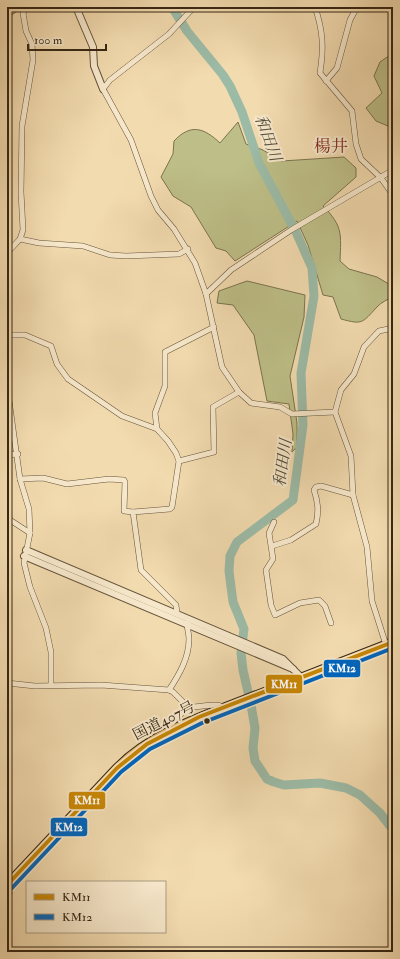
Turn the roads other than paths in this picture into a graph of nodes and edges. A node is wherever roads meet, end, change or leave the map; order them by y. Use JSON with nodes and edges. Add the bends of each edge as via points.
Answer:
{"nodes":[{"id":1,"x":27,"y":7,"type":"edge"},
{"id":2,"x":76,"y":7,"type":"edge"},
{"id":3,"x":194,"y":7,"type":"edge"},
{"id":4,"x":315,"y":7,"type":"edge"},
{"id":5,"x":357,"y":7,"type":"edge"},
{"id":6,"x":326,"y":81,"type":"junction"},
{"id":7,"x":102,"y":89,"type":"junction"},
{"id":8,"x":393,"y":170,"type":"edge"},
{"id":9,"x":381,"y":178,"type":"junction"},
{"id":10,"x":393,"y":195,"type":"edge"},
{"id":11,"x":20,"y":239,"type":"junction"},
{"id":12,"x":188,"y":249,"type":"junction"},
{"id":13,"x":7,"y":253,"type":"edge"},
{"id":14,"x":206,"y":294,"type":"junction"},
{"id":15,"x":214,"y":328,"type":"junction"},
{"id":16,"x":393,"y":328,"type":"edge"},
{"id":17,"x":7,"y":335,"type":"edge"},
{"id":18,"x":7,"y":386,"type":"edge"},
{"id":19,"x":239,"y":392,"type":"junction"},
{"id":20,"x":335,"y":412,"type":"junction"},
{"id":21,"x":157,"y":429,"type":"junction"},
{"id":22,"x":18,"y":454,"type":"junction"},
{"id":23,"x":7,"y":455,"type":"edge"},
{"id":24,"x":179,"y":461,"type":"junction"},
{"id":25,"x":20,"y":479,"type":"junction"},
{"id":26,"x":353,"y":495,"type":"junction"},
{"id":27,"x":133,"y":512,"type":"junction"},
{"id":28,"x":7,"y":518,"type":"edge"},
{"id":29,"x":274,"y":522,"type":"dead end"},
{"id":30,"x":30,"y":533,"type":"junction"},
{"id":31,"x":272,"y":546,"type":"junction"},
{"id":32,"x":25,"y":553,"type":"junction"},
{"id":33,"x":177,"y":613,"type":"junction"},
{"id":34,"x":188,"y":621,"type":"junction"},
{"id":35,"x":331,"y":623,"type":"dead end"},
{"id":36,"x":390,"y":643,"type":"edge"},
{"id":37,"x":301,"y":677,"type":"junction"},
{"id":38,"x":7,"y":683,"type":"edge"},
{"id":39,"x":51,"y":685,"type":"junction"},
{"id":40,"x":169,"y":690,"type":"junction"},
{"id":41,"x":188,"y":707,"type":"junction"},
{"id":42,"x":224,"y":708,"type":"junction"},
{"id":43,"x":168,"y":732,"type":"junction"},
{"id":44,"x":9,"y":883,"type":"edge"},
{"id":45,"x":7,"y":900,"type":"edge"}],
"edges":[{"from":1,"to":11,"type":"street","via":[[23,12],[26,31],[32,44],[33,60],[22,126],[23,216]]},
{"from":2,"to":7,"type":"street","via":[[93,47],[94,66]]},
{"from":3,"to":7,"type":"street","via":[[169,34]]},
{"from":4,"to":6,"type":"street","via":[[322,28],[323,52],[320,73]]},
{"from":5,"to":6,"type":"street","via":[[350,20],[337,68]]},
{"from":6,"to":9,"type":"street","via":[[352,111],[356,144],[361,159]]},
{"from":7,"to":12,"type":"street","via":[[131,140],[158,210]]},
{"from":8,"to":9,"type":"street"},
{"from":9,"to":10,"type":"street"},
{"from":9,"to":14,"type":"street","via":[[292,230],[231,270]]},
{"from":11,"to":12,"type":"street","via":[[83,246],[110,255],[126,256],[179,254]]},
{"from":11,"to":13,"type":"street"},
{"from":12,"to":14,"type":"street"},
{"from":14,"to":15,"type":"street"},
{"from":15,"to":19,"type":"street","via":[[222,367]]},
{"from":15,"to":21,"type":"street","via":[[165,352],[165,386],[155,413]]},
{"from":16,"to":20,"type":"street","via":[[379,331],[364,347],[354,374],[341,390]]},
{"from":17,"to":21,"type":"street","via":[[25,335],[51,346],[57,364],[68,379],[122,416]]},
{"from":18,"to":22,"type":"street"},
{"from":19,"to":20,"type":"street","via":[[251,403],[280,407],[292,414]]},
{"from":19,"to":24,"type":"street","via":[[213,407],[214,452]]},
{"from":20,"to":26,"type":"street","via":[[351,456]]},
{"from":21,"to":24,"type":"street","via":[[176,453]]},
{"from":22,"to":23,"type":"street"},
{"from":22,"to":25,"type":"street"},
{"from":24,"to":27,"type":"street","via":[[170,509]]},
{"from":25,"to":27,"type":"street","via":[[43,478],[66,484],[109,479],[124,480],[124,511]]},
{"from":25,"to":30,"type":"street","via":[[29,509]]},
{"from":26,"to":31,"type":"street","via":[[321,486],[316,487],[314,490],[319,514],[316,524],[291,540]]},
{"from":26,"to":36,"type":"street","via":[[367,547],[372,601]]},
{"from":27,"to":33,"type":"street","via":[[141,570],[176,605]]},
{"from":28,"to":30,"type":"street"},
{"from":29,"to":31,"type":"street","via":[[269,533]]},
{"from":30,"to":32,"type":"street"},
{"from":31,"to":35,"type":"street","via":[[273,559],[266,570],[271,605],[276,615],[300,603],[319,600],[325,606]]},
{"from":32,"to":33,"type":"street"},
{"from":32,"to":34,"type":"street"},
{"from":32,"to":39,"type":"street","via":[[26,577],[46,628],[51,652]]},
{"from":33,"to":34,"type":"street"},
{"from":34,"to":37,"type":"street","via":[[294,670]]},
{"from":34,"to":40,"type":"street","via":[[189,640],[186,658],[182,670]]},
{"from":36,"to":37,"type":"highway"},
{"from":37,"to":42,"type":"highway","name":"国道407号"},
{"from":38,"to":39,"type":"street"},
{"from":39,"to":40,"type":"street","via":[[101,684]]},
{"from":40,"to":41,"type":"street"},
{"from":41,"to":42,"type":"street","via":[[214,705]]},
{"from":41,"to":43,"type":"street","via":[[170,726]]},
{"from":42,"to":43,"type":"highway","name":"国道407号"},
{"from":43,"to":44,"type":"highway","name":"国道407号","via":[[127,757]]},
{"from":44,"to":45,"type":"street","via":[[11,890]]}]}
